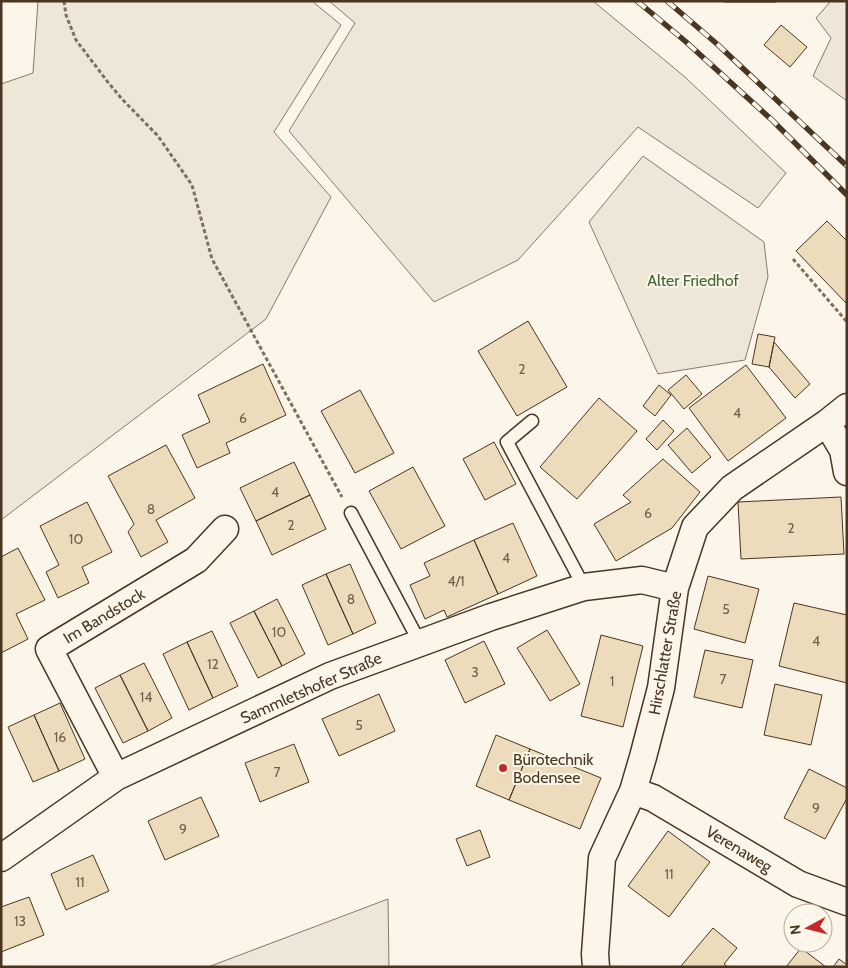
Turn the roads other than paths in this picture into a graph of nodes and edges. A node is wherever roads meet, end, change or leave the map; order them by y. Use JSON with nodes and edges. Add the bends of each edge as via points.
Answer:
{"nodes":[{"id":1,"x":837,"y":415,"type":"edge"},
{"id":2,"x":532,"y":421,"type":"dead end"},
{"id":3,"x":847,"y":472,"type":"edge"},
{"id":4,"x":351,"y":513,"type":"road end"},
{"id":5,"x":225,"y":529,"type":"dead end"},
{"id":6,"x":584,"y":587,"type":"junction"},
{"id":7,"x":676,"y":588,"type":"junction"},
{"id":8,"x":420,"y":643,"type":"junction"},
{"id":9,"x":116,"y":777,"type":"junction"},
{"id":10,"x":633,"y":791,"type":"junction"},
{"id":11,"x":1,"y":858,"type":"edge"},
{"id":12,"x":847,"y":902,"type":"edge"},
{"id":13,"x":596,"y":967,"type":"edge"}],
"edges":[{"from":1,"to":3,"type":"street"},
{"from":1,"to":7,"type":"street","name":"Hirschlatter Straße","via":[[732,488],[695,527]]},
{"from":2,"to":6,"type":"lane","via":[[507,442]]},
{"from":4,"to":8,"type":"lane"},
{"from":5,"to":9,"type":"street","name":"Im Bandstock","via":[[196,560],[49,649]]},
{"from":6,"to":7,"type":"street","name":"Sammletshofer Straße","via":[[642,580]]},
{"from":6,"to":8,"type":"street","name":"Sammletshofer Straße"},
{"from":7,"to":10,"type":"street","name":"Hirschlatter Straße","via":[[661,688]]},
{"from":8,"to":9,"type":"street","name":"Sammletshofer Straße","via":[[330,676]]},
{"from":9,"to":11,"type":"street","name":"Sammletshofer Straße"},
{"from":10,"to":12,"type":"street","name":"Verenaweg","via":[[653,798],[798,884]]},
{"from":10,"to":13,"type":"street","name":"Hirschlatter Straße","via":[[602,858]]}]}
